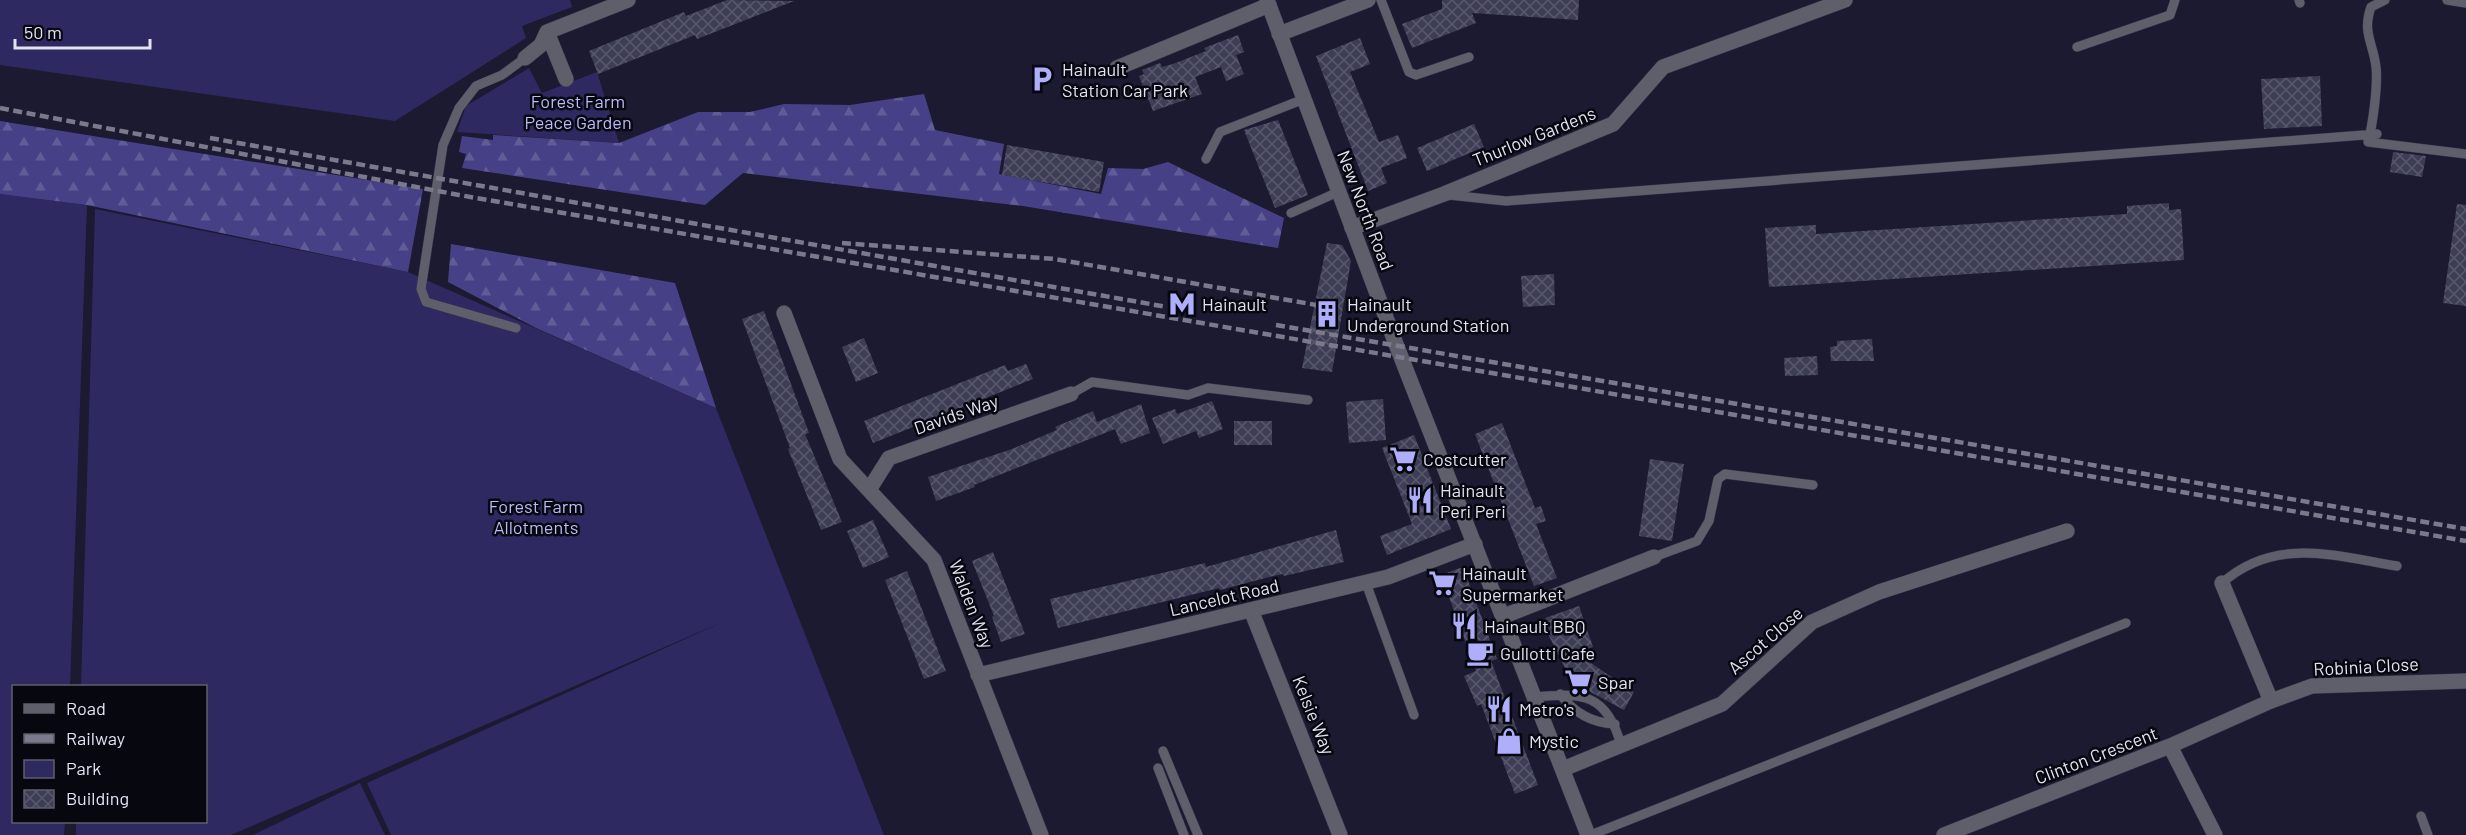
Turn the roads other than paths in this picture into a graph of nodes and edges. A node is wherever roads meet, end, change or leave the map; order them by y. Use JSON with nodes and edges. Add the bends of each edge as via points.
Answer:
{"nodes":[{"id":1,"x":628,"y":0,"type":"edge"},
{"id":2,"x":1368,"y":0,"type":"edge"},
{"id":3,"x":1382,"y":0,"type":"edge"},
{"id":4,"x":1845,"y":0,"type":"edge"},
{"id":5,"x":2175,"y":0,"type":"edge"},
{"id":6,"x":2385,"y":0,"type":"edge"},
{"id":7,"x":2447,"y":0,"type":"edge"},
{"id":8,"x":1268,"y":2,"type":"edge"},
{"id":9,"x":2466,"y":3,"type":"edge"},
{"id":10,"x":547,"y":32,"type":"junction"},
{"id":11,"x":1279,"y":34,"type":"junction"},
{"id":12,"x":2077,"y":47,"type":"dead end"},
{"id":13,"x":1469,"y":57,"type":"dead end"},
{"id":14,"x":525,"y":58,"type":"joint"},
{"id":15,"x":1117,"y":68,"type":"dead end"},
{"id":16,"x":566,"y":79,"type":"dead end"},
{"id":17,"x":1304,"y":99,"type":"junction"},
{"id":18,"x":2373,"y":134,"type":"junction"},
{"id":19,"x":2466,"y":154,"type":"edge"},
{"id":20,"x":1206,"y":159,"type":"dead end"},
{"id":21,"x":1338,"y":192,"type":"junction"},
{"id":22,"x":1444,"y":194,"type":"junction"},
{"id":23,"x":1291,"y":213,"type":"dead end"},
{"id":24,"x":1352,"y":228,"type":"junction"},
{"id":25,"x":784,"y":314,"type":"dead end"},
{"id":26,"x":516,"y":328,"type":"dead end"},
{"id":27,"x":1071,"y":394,"type":"joint"},
{"id":28,"x":1308,"y":400,"type":"dead end"},
{"id":29,"x":1813,"y":485,"type":"dead end"},
{"id":30,"x":869,"y":490,"type":"junction"},
{"id":31,"x":2067,"y":531,"type":"dead end"},
{"id":32,"x":1475,"y":544,"type":"junction"},
{"id":33,"x":1654,"y":557,"type":"joint"},
{"id":34,"x":2397,"y":566,"type":"dead end"},
{"id":35,"x":1366,"y":583,"type":"junction"},
{"id":36,"x":2222,"y":583,"type":"joint"},
{"id":37,"x":1251,"y":610,"type":"junction"},
{"id":38,"x":1504,"y":616,"type":"junction"},
{"id":39,"x":2126,"y":623,"type":"dead end"},
{"id":40,"x":978,"y":675,"type":"junction"},
{"id":41,"x":2466,"y":681,"type":"edge"},
{"id":42,"x":1560,"y":694,"type":"junction"},
{"id":43,"x":1535,"y":697,"type":"junction"},
{"id":44,"x":2271,"y":701,"type":"junction"},
{"id":45,"x":1414,"y":715,"type":"dead end"},
{"id":46,"x":1615,"y":724,"type":"junction"},
{"id":47,"x":1622,"y":745,"type":"junction"},
{"id":48,"x":2170,"y":746,"type":"junction"},
{"id":49,"x":1163,"y":751,"type":"dead end"},
{"id":50,"x":1158,"y":768,"type":"dead end"},
{"id":51,"x":1563,"y":769,"type":"junction"},
{"id":52,"x":2421,"y":816,"type":"dead end"},
{"id":53,"x":1041,"y":835,"type":"edge"},
{"id":54,"x":1184,"y":835,"type":"edge"},
{"id":55,"x":1198,"y":835,"type":"edge"},
{"id":56,"x":1340,"y":835,"type":"edge"},
{"id":57,"x":1590,"y":835,"type":"edge"},
{"id":58,"x":1944,"y":835,"type":"edge"},
{"id":59,"x":2215,"y":835,"type":"edge"},
{"id":60,"x":2428,"y":835,"type":"edge"}],
"edges":[{"from":1,"to":10,"type":"street"},
{"from":2,"to":11,"type":"street"},
{"from":3,"to":13,"type":"lane","via":[[1409,72],[1416,75]]},
{"from":4,"to":22,"type":"street","name":"Thurlow Gardens","via":[[1663,67],[1613,124]]},
{"from":5,"to":12,"type":"lane","via":[[2170,15]]},
{"from":6,"to":18,"type":"lane","via":[[2371,7],[2366,21],[2376,68]]},
{"from":7,"to":9,"type":"lane"},
{"from":8,"to":11,"type":"street","name":"New North Road"},
{"from":8,"to":15,"type":"street"},
{"from":10,"to":14,"type":"street","via":[[541,45]]},
{"from":10,"to":16,"type":"street"},
{"from":11,"to":17,"type":"street","name":"New North Road"},
{"from":14,"to":26,"type":"lane","via":[[502,75],[476,86],[459,108],[443,145],[421,289],[426,302]]},
{"from":17,"to":20,"type":"lane","via":[[1220,132]]},
{"from":17,"to":21,"type":"street","name":"New North Road"},
{"from":18,"to":19,"type":"lane","via":[[2368,142]]},
{"from":18,"to":22,"type":"lane","via":[[1506,201]]},
{"from":21,"to":23,"type":"lane"},
{"from":21,"to":24,"type":"street","name":"New North Road"},
{"from":22,"to":24,"type":"street","name":"Thurlow Gardens"},
{"from":24,"to":32,"type":"street","name":"New North Road"},
{"from":25,"to":30,"type":"street","name":"Walden Way","via":[[840,459]]},
{"from":27,"to":28,"type":"lane","via":[[1092,382],[1188,395],[1208,388]]},
{"from":27,"to":30,"type":"street","name":"Davids Way","via":[[889,458]]},
{"from":29,"to":33,"type":"lane","via":[[1725,474],[1718,479],[1709,521],[1697,541]]},
{"from":30,"to":40,"type":"street","name":"Walden Way","via":[[934,560]]},
{"from":31,"to":47,"type":"street","name":"Ascot Close","via":[[1879,592],[1812,622],[1722,704]]},
{"from":32,"to":35,"type":"street","name":"Lancelot Road"},
{"from":32,"to":38,"type":"street","name":"New North Road"},
{"from":33,"to":38,"type":"street"},
{"from":34,"to":36,"type":"lane","via":[[2316,553],[2291,553],[2244,566]]},
{"from":35,"to":37,"type":"street","name":"Lancelot Road"},
{"from":35,"to":45,"type":"lane"},
{"from":36,"to":44,"type":"street"},
{"from":37,"to":40,"type":"street","name":"Lancelot Road"},
{"from":37,"to":56,"type":"street","name":"Kelsie Way"},
{"from":38,"to":43,"type":"street","name":"New North Road"},
{"from":39,"to":57,"type":"lane"},
{"from":40,"to":53,"type":"street","name":"Walden Way"},
{"from":41,"to":44,"type":"street","name":"Robinia Close","via":[[2312,686]]},
{"from":42,"to":43,"type":"lane"},
{"from":42,"to":46,"type":"lane","via":[[1571,709],[1589,719]]},
{"from":42,"to":46,"type":"lane","via":[[1583,697],[1606,710]]},
{"from":43,"to":51,"type":"street","name":"New North Road"},
{"from":44,"to":48,"type":"street","name":"Robinia Close"},
{"from":46,"to":47,"type":"lane"},
{"from":47,"to":51,"type":"street","name":"Ascot Close"},
{"from":48,"to":58,"type":"street","name":"Clinton Crescent"},
{"from":48,"to":59,"type":"street","name":"Clinton Crescent"},
{"from":49,"to":55,"type":"lane"},
{"from":50,"to":54,"type":"lane"},
{"from":51,"to":57,"type":"street","name":"New North Road"},
{"from":52,"to":60,"type":"lane"}]}
